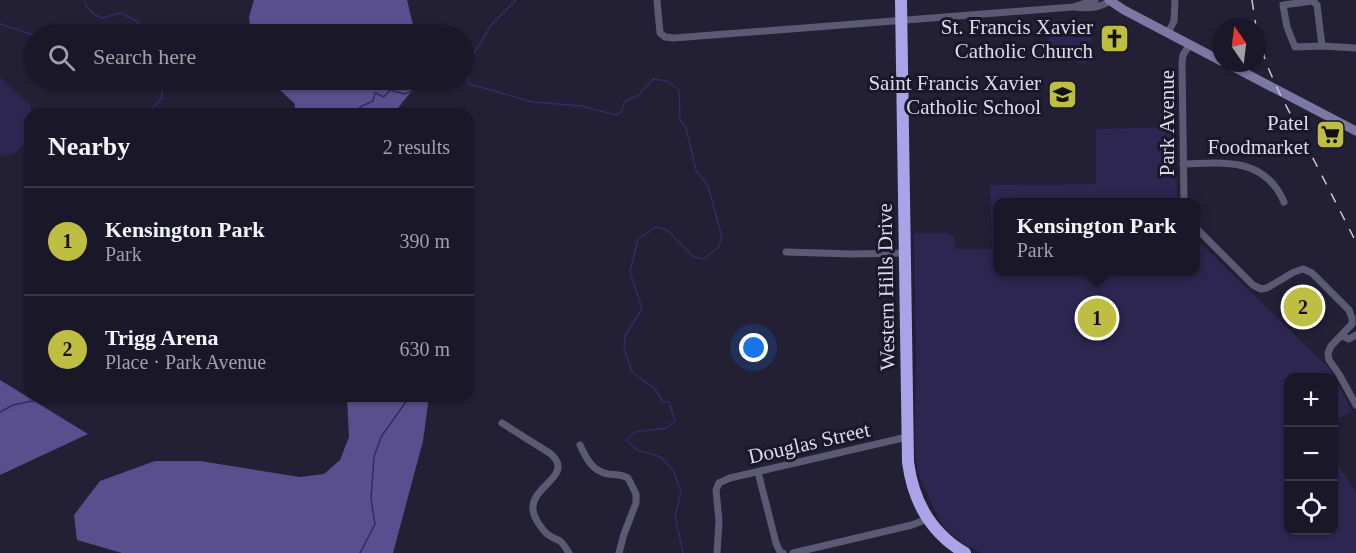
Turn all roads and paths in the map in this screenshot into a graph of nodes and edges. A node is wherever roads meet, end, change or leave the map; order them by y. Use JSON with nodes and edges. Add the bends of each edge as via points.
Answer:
{"nodes":[{"id":1,"x":657,"y":0,"type":"edge"},
{"id":2,"x":901,"y":0,"type":"edge"},
{"id":3,"x":1095,"y":0,"type":"edge"},
{"id":4,"x":1175,"y":0,"type":"edge"},
{"id":5,"x":1110,"y":1,"type":"edge"},
{"id":6,"x":1073,"y":7,"type":"junction"},
{"id":7,"x":902,"y":20,"type":"junction"},
{"id":8,"x":1168,"y":33,"type":"junction"},
{"id":9,"x":1190,"y":44,"type":"junction"},
{"id":10,"x":1322,"y":46,"type":"junction"},
{"id":11,"x":1356,"y":48,"type":"edge"},
{"id":12,"x":1212,"y":55,"type":"edge"},
{"id":13,"x":1243,"y":72,"type":"edge"},
{"id":14,"x":1356,"y":131,"type":"edge"},
{"id":15,"x":1183,"y":164,"type":"junction"},
{"id":16,"x":1184,"y":198,"type":"edge"},
{"id":17,"x":1284,"y":202,"type":"dead end"},
{"id":18,"x":1200,"y":232,"type":"edge"},
{"id":19,"x":786,"y":252,"type":"dead end"},
{"id":20,"x":905,"y":253,"type":"junction"},
{"id":21,"x":1356,"y":334,"type":"edge"},
{"id":22,"x":1342,"y":336,"type":"junction"},
{"id":23,"x":1356,"y":405,"type":"edge"},
{"id":24,"x":502,"y":423,"type":"dead end"},
{"id":25,"x":907,"y":437,"type":"junction"},
{"id":26,"x":580,"y":446,"type":"dead end"},
{"id":27,"x":758,"y":472,"type":"junction"},
{"id":28,"x":927,"y":519,"type":"junction"},
{"id":29,"x":568,"y":553,"type":"edge"},
{"id":30,"x":619,"y":553,"type":"edge"},
{"id":31,"x":717,"y":553,"type":"edge"},
{"id":32,"x":781,"y":553,"type":"edge"},
{"id":33,"x":793,"y":553,"type":"edge"},
{"id":34,"x":965,"y":553,"type":"edge"}],
"edges":[{"from":1,"to":7,"type":"street","via":[[659,29],[665,37],[674,38]]},
{"from":2,"to":7,"type":"highway","name":"Western Hills Drive"},
{"from":3,"to":6,"type":"street"},
{"from":4,"to":8,"type":"street","via":[[1174,21]]},
{"from":5,"to":6,"type":"street","via":[[1100,7]]},
{"from":5,"to":8,"type":"main road"},
{"from":6,"to":7,"type":"street"},
{"from":7,"to":20,"type":"highway","name":"Western Hills Drive"},
{"from":8,"to":9,"type":"main road"},
{"from":9,"to":12,"type":"main road"},
{"from":9,"to":15,"type":"street","name":"Park Avenue","via":[[1182,62]]},
{"from":10,"to":10,"type":"street","via":[[1317,5],[1313,1],[1283,5],[1295,47]]},
{"from":10,"to":11,"type":"street"},
{"from":13,"to":14,"type":"main road"},
{"from":15,"to":16,"type":"street","name":"Park Avenue"},
{"from":15,"to":17,"type":"street","via":[[1248,166],[1265,175]]},
{"from":18,"to":22,"type":"street","via":[[1261,289],[1303,269],[1312,273],[1349,310],[1352,324]]},
{"from":19,"to":20,"type":"street"},
{"from":20,"to":25,"type":"highway","name":"Western Hills Drive"},
{"from":21,"to":22,"type":"street","via":[[1349,339]]},
{"from":22,"to":23,"type":"street","via":[[1330,346],[1329,360]]},
{"from":24,"to":29,"type":"street","via":[[556,458],[558,470],[536,496],[533,511],[541,526]]},
{"from":25,"to":27,"type":"street","name":"Douglas Street"},
{"from":25,"to":28,"type":"highway","name":"Western Hills Drive","via":[[910,480]]},
{"from":26,"to":30,"type":"street","via":[[595,468],[625,476],[636,494]]},
{"from":27,"to":31,"type":"street","name":"Douglas Street","via":[[730,478],[716,490]]},
{"from":27,"to":32,"type":"street"},
{"from":28,"to":33,"type":"street"},
{"from":28,"to":34,"type":"highway","name":"Western Hills Drive"}]}
